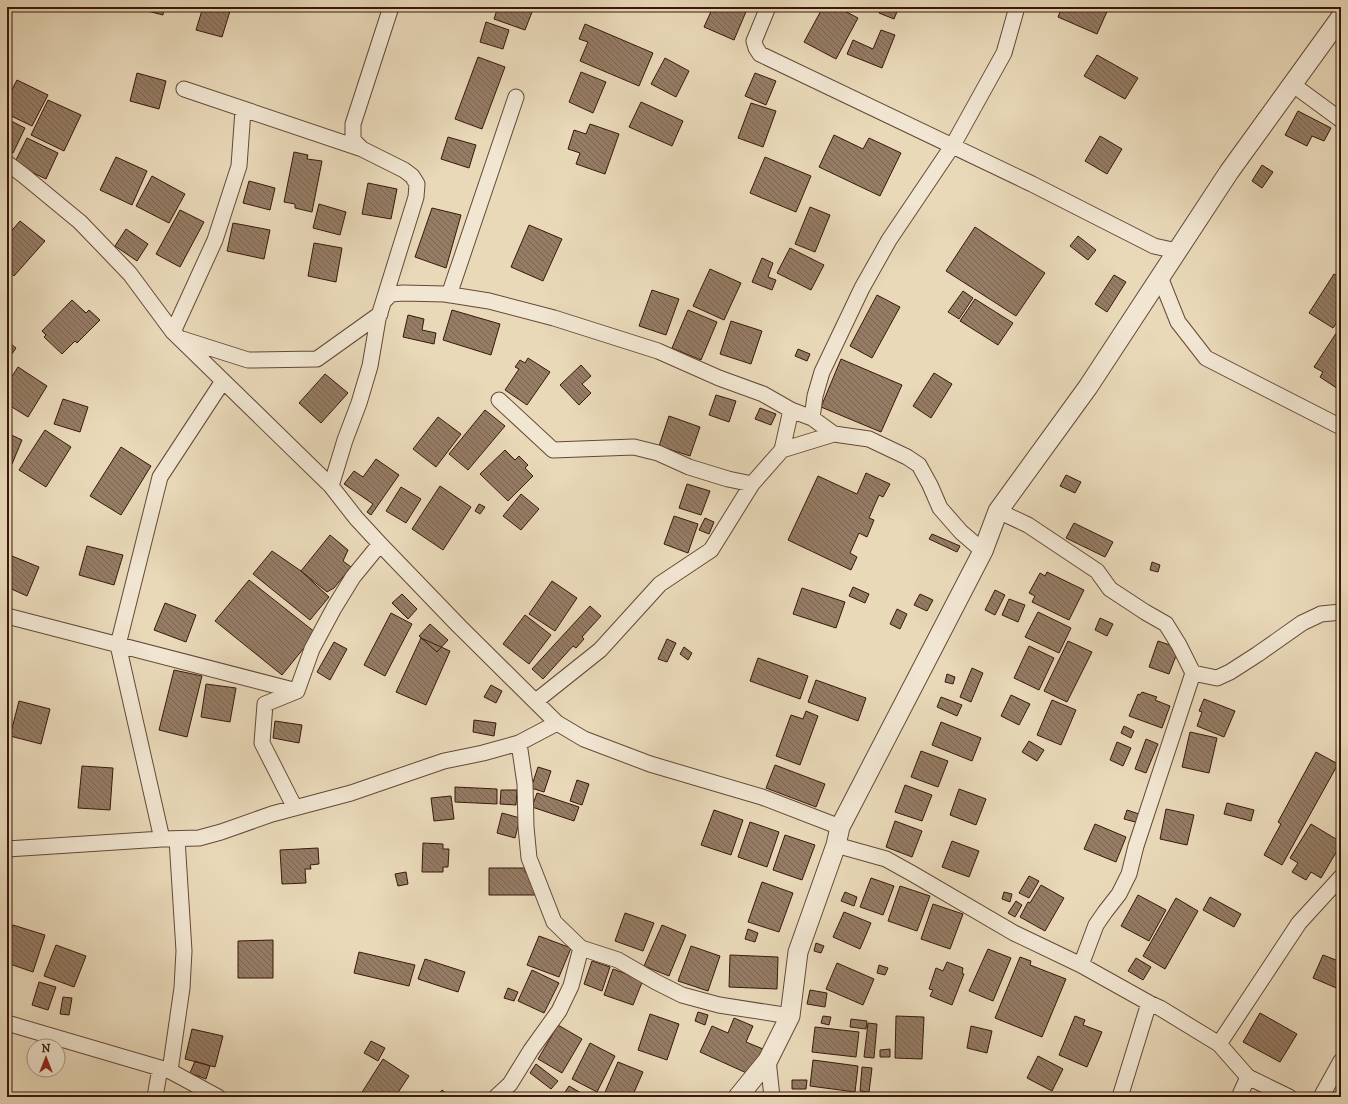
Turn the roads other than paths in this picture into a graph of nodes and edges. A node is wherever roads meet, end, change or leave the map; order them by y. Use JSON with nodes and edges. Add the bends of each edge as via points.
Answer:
{"nodes":[{"id":1,"x":391,"y":7,"type":"edge"},
{"id":2,"x":768,"y":7,"type":"edge"},
{"id":3,"x":1016,"y":7,"type":"edge"},
{"id":4,"x":1341,"y":17,"type":"edge"},
{"id":5,"x":1292,"y":84,"type":"junction"},
{"id":6,"x":184,"y":89,"type":"dead end"},
{"id":7,"x":516,"y":97,"type":"dead end"},
{"id":8,"x":243,"y":110,"type":"junction"},
{"id":9,"x":1341,"y":120,"type":"edge"},
{"id":10,"x":953,"y":145,"type":"junction"},
{"id":11,"x":362,"y":149,"type":"junction"},
{"id":12,"x":7,"y":163,"type":"edge"},
{"id":13,"x":1177,"y":251,"type":"junction"},
{"id":14,"x":1160,"y":277,"type":"junction"},
{"id":15,"x":450,"y":295,"type":"junction"},
{"id":16,"x":382,"y":307,"type":"junction"},
{"id":17,"x":176,"y":335,"type":"junction"},
{"id":18,"x":223,"y":381,"type":"junction"},
{"id":19,"x":499,"y":400,"type":"dead end"},
{"id":20,"x":791,"y":410,"type":"junction"},
{"id":21,"x":812,"y":418,"type":"junction"},
{"id":22,"x":1341,"y":427,"type":"edge"},
{"id":23,"x":834,"y":434,"type":"junction"},
{"id":24,"x":782,"y":450,"type":"junction"},
{"id":25,"x":752,"y":484,"type":"junction"},
{"id":26,"x":331,"y":486,"type":"junction"},
{"id":27,"x":998,"y":510,"type":"junction"},
{"id":28,"x":380,"y":544,"type":"junction"},
{"id":29,"x":983,"y":552,"type":"junction"},
{"id":30,"x":1341,"y":612,"type":"edge"},
{"id":31,"x":7,"y":616,"type":"edge"},
{"id":32,"x":118,"y":645,"type":"junction"},
{"id":33,"x":1193,"y":673,"type":"junction"},
{"id":34,"x":297,"y":691,"type":"junction"},
{"id":35,"x":536,"y":701,"type":"junction"},
{"id":36,"x":557,"y":723,"type":"junction"},
{"id":37,"x":519,"y":743,"type":"junction"},
{"id":38,"x":295,"y":808,"type":"junction"},
{"id":39,"x":840,"y":827,"type":"junction"},
{"id":40,"x":170,"y":839,"type":"junction"},
{"id":41,"x":836,"y":845,"type":"junction"},
{"id":42,"x":7,"y":849,"type":"edge"},
{"id":43,"x":1341,"y":877,"type":"edge"},
{"id":44,"x":580,"y":948,"type":"junction"},
{"id":45,"x":1081,"y":965,"type":"junction"},
{"id":46,"x":1149,"y":1003,"type":"junction"},
{"id":47,"x":790,"y":1016,"type":"junction"},
{"id":48,"x":7,"y":1023,"type":"edge"},
{"id":49,"x":1219,"y":1044,"type":"junction"},
{"id":50,"x":768,"y":1060,"type":"junction"},
{"id":51,"x":1341,"y":1061,"type":"edge"},
{"id":52,"x":165,"y":1070,"type":"junction"},
{"id":53,"x":1248,"y":1077,"type":"junction"},
{"id":54,"x":155,"y":1097,"type":"edge"},
{"id":55,"x":218,"y":1097,"type":"edge"},
{"id":56,"x":496,"y":1097,"type":"edge"},
{"id":57,"x":738,"y":1097,"type":"edge"},
{"id":58,"x":772,"y":1097,"type":"edge"},
{"id":59,"x":1120,"y":1097,"type":"edge"},
{"id":60,"x":1239,"y":1097,"type":"edge"},
{"id":61,"x":1289,"y":1097,"type":"edge"},
{"id":62,"x":1321,"y":1097,"type":"edge"}],
"edges":[{"from":1,"to":11,"type":"street","via":[[353,124],[353,140]]},
{"from":2,"to":10,"type":"street","via":[[754,41],[760,54]]},
{"from":3,"to":10,"type":"street","via":[[1004,53]]},
{"from":4,"to":5,"type":"street"},
{"from":5,"to":9,"type":"street"},
{"from":5,"to":13,"type":"street"},
{"from":6,"to":8,"type":"street"},
{"from":7,"to":15,"type":"street"},
{"from":8,"to":11,"type":"street"},
{"from":8,"to":17,"type":"street","via":[[239,166],[214,240]]},
{"from":10,"to":13,"type":"street","via":[[1154,246]]},
{"from":10,"to":21,"type":"street","via":[[889,240],[862,288],[822,372]]},
{"from":11,"to":16,"type":"street","via":[[404,170],[417,184],[416,196]]},
{"from":12,"to":17,"type":"street","via":[[80,222],[130,274]]},
{"from":13,"to":14,"type":"street"},
{"from":14,"to":22,"type":"street","via":[[1178,322],[1206,358]]},
{"from":14,"to":27,"type":"street","via":[[1088,387]]},
{"from":15,"to":16,"type":"street","via":[[391,294]]},
{"from":15,"to":20,"type":"street","via":[[489,301],[554,318],[658,351],[763,394]]},
{"from":16,"to":17,"type":"street","via":[[317,359],[248,360]]},
{"from":16,"to":26,"type":"street","via":[[370,366]]},
{"from":17,"to":18,"type":"street"},
{"from":18,"to":26,"type":"street"},
{"from":18,"to":32,"type":"street","via":[[160,477]]},
{"from":19,"to":25,"type":"street","via":[[553,450],[634,447],[658,453],[728,479]]},
{"from":20,"to":21,"type":"street"},
{"from":20,"to":24,"type":"street"},
{"from":21,"to":23,"type":"street"},
{"from":23,"to":24,"type":"street"},
{"from":23,"to":29,"type":"street","via":[[869,439],[919,465],[940,508]]},
{"from":24,"to":25,"type":"street"},
{"from":25,"to":35,"type":"street","via":[[711,550],[660,584],[600,650]]},
{"from":26,"to":28,"type":"street"},
{"from":27,"to":29,"type":"street"},
{"from":27,"to":33,"type":"street","via":[[1028,524],[1097,571],[1110,588],[1166,624]]},
{"from":28,"to":34,"type":"street","via":[[353,577],[334,608],[312,649]]},
{"from":28,"to":35,"type":"street"},
{"from":29,"to":39,"type":"street"},
{"from":30,"to":33,"type":"street","via":[[1321,614],[1302,623],[1258,654],[1217,678]]},
{"from":31,"to":32,"type":"street"},
{"from":32,"to":34,"type":"street"},
{"from":32,"to":40,"type":"street"},
{"from":33,"to":45,"type":"street","via":[[1136,846],[1130,874],[1096,925]]},
{"from":34,"to":38,"type":"street","via":[[264,704],[262,743]]},
{"from":35,"to":36,"type":"street"},
{"from":36,"to":37,"type":"street"},
{"from":36,"to":39,"type":"street","via":[[584,739],[650,764],[762,797]]},
{"from":37,"to":38,"type":"street","via":[[444,761],[351,793]]},
{"from":37,"to":44,"type":"street","via":[[525,784],[529,858],[554,922]]},
{"from":38,"to":40,"type":"street","via":[[199,838]]},
{"from":39,"to":41,"type":"street"},
{"from":40,"to":42,"type":"street"},
{"from":40,"to":52,"type":"street","via":[[184,951],[182,988]]},
{"from":41,"to":45,"type":"street","via":[[886,859],[1014,933]]},
{"from":41,"to":47,"type":"street","via":[[798,952]]},
{"from":43,"to":49,"type":"street","via":[[1299,923]]},
{"from":44,"to":47,"type":"street","via":[[618,960],[682,994],[719,1005]]},
{"from":44,"to":56,"type":"street","via":[[571,986],[559,1011],[510,1084]]},
{"from":45,"to":46,"type":"street"},
{"from":46,"to":49,"type":"street"},
{"from":46,"to":59,"type":"street"},
{"from":47,"to":50,"type":"street"},
{"from":48,"to":52,"type":"street"},
{"from":49,"to":53,"type":"street"},
{"from":50,"to":57,"type":"street"},
{"from":50,"to":58,"type":"street"},
{"from":51,"to":62,"type":"street"},
{"from":52,"to":54,"type":"street"},
{"from":52,"to":55,"type":"street"},
{"from":53,"to":60,"type":"street"},
{"from":53,"to":61,"type":"street"}]}
